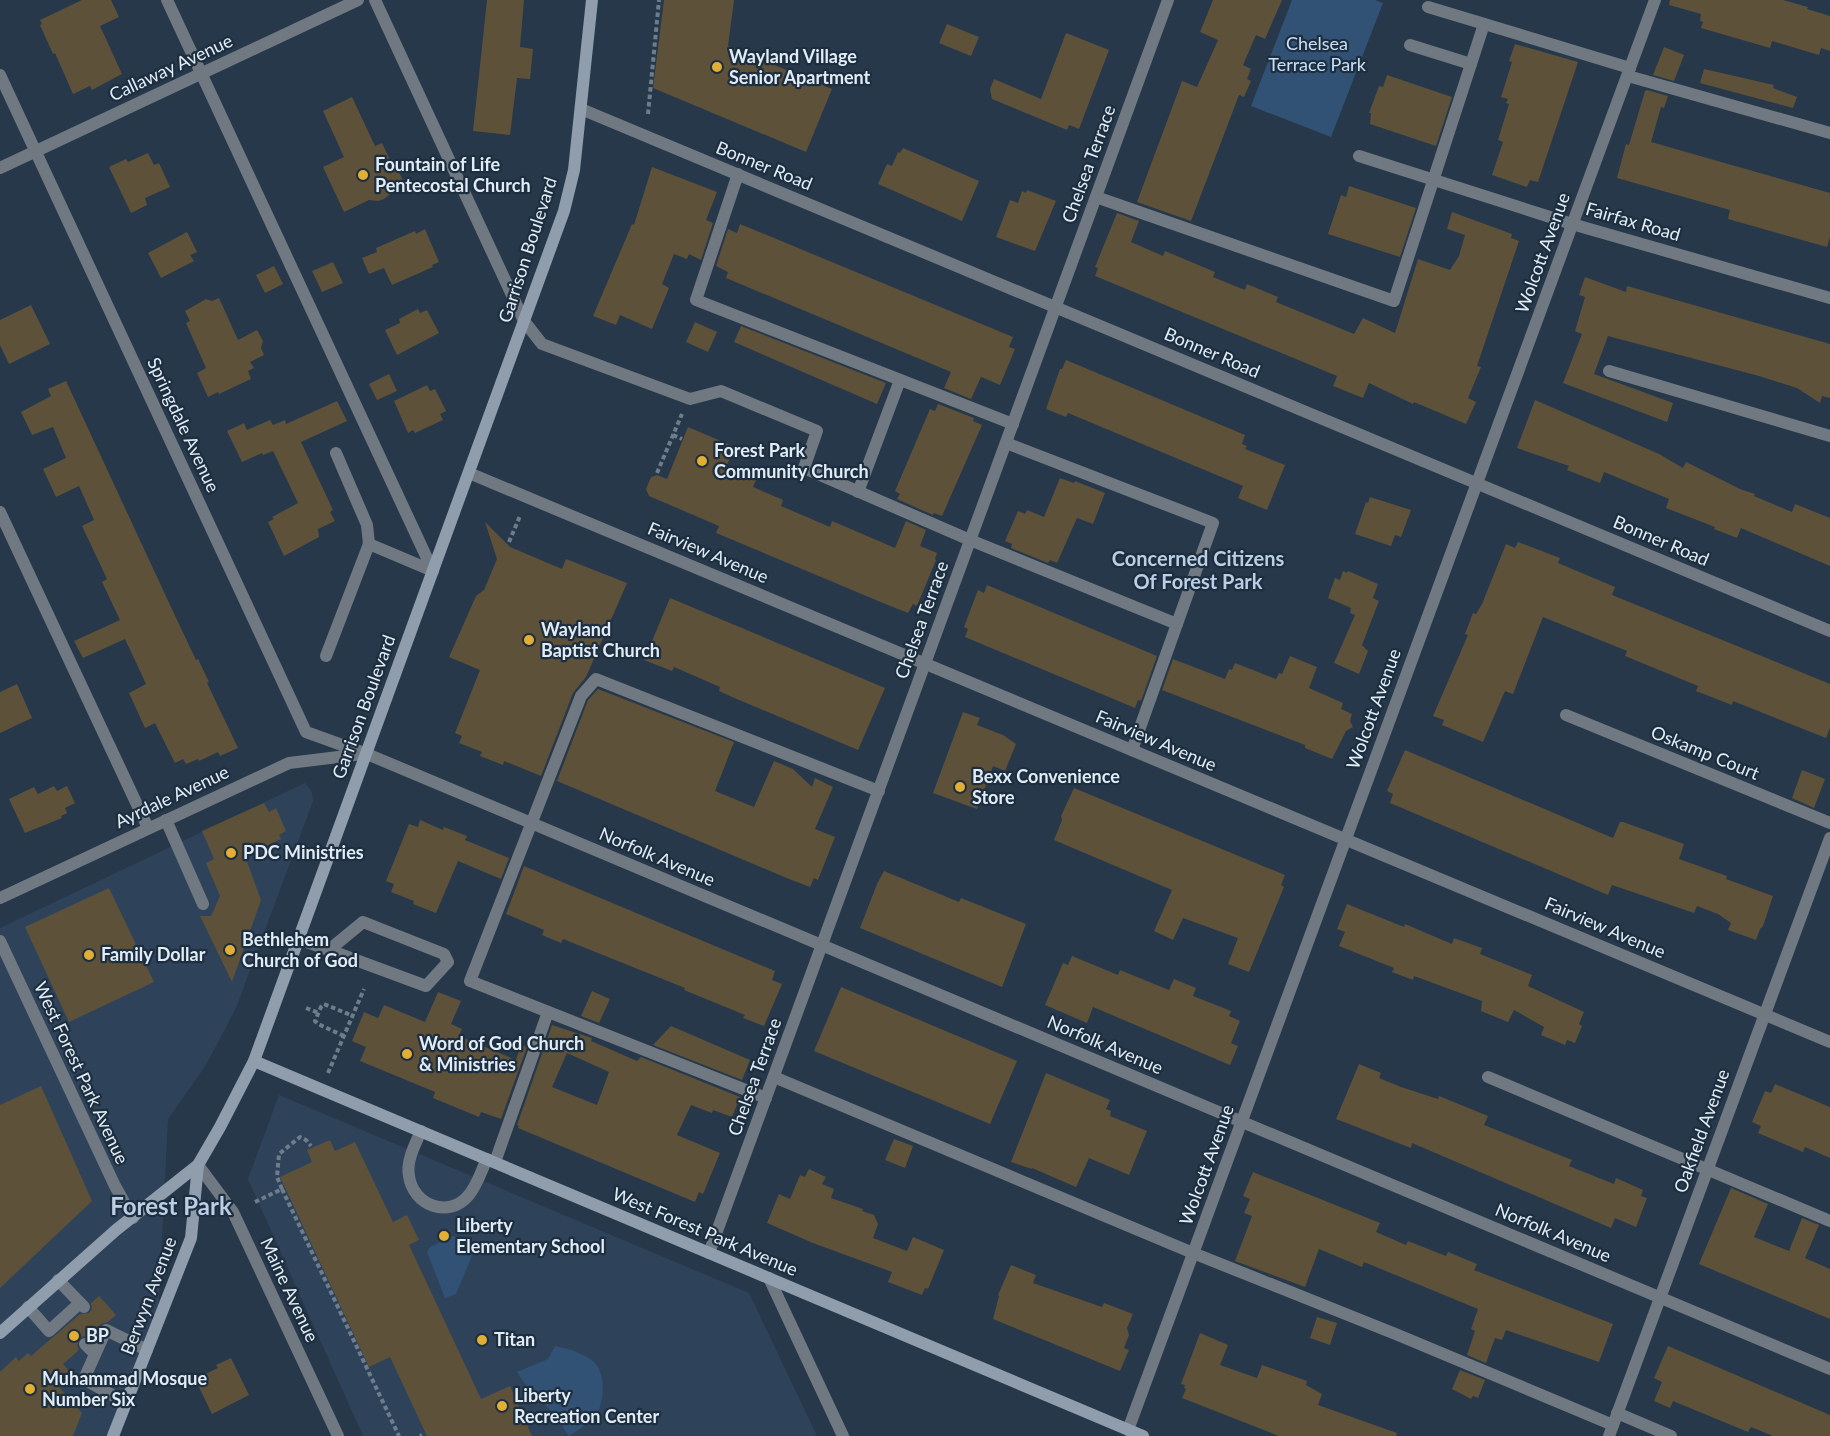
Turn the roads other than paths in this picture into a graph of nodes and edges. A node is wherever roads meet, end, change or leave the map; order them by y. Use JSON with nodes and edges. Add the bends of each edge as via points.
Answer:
{"nodes":[{"id":1,"x":167,"y":0,"type":"edge"},
{"id":2,"x":358,"y":0,"type":"edge"},
{"id":3,"x":375,"y":0,"type":"edge"},
{"id":4,"x":592,"y":0,"type":"edge"},
{"id":5,"x":1168,"y":0,"type":"edge"},
{"id":6,"x":1655,"y":0,"type":"edge"},
{"id":7,"x":1428,"y":7,"type":"dead end"},
{"id":8,"x":1484,"y":24,"type":"junction"},
{"id":9,"x":1410,"y":45,"type":"dead end"},
{"id":10,"x":1471,"y":64,"type":"junction"},
{"id":11,"x":1629,"y":72,"type":"junction"},
{"id":12,"x":202,"y":74,"type":"junction"},
{"id":13,"x":0,"y":75,"type":"edge"},
{"id":14,"x":581,"y":109,"type":"junction"},
{"id":15,"x":1830,"y":133,"type":"edge"},
{"id":16,"x":36,"y":152,"type":"junction"},
{"id":17,"x":1359,"y":156,"type":"dead end"},
{"id":18,"x":0,"y":168,"type":"edge"},
{"id":19,"x":738,"y":174,"type":"junction"},
{"id":20,"x":1434,"y":180,"type":"junction"},
{"id":21,"x":1096,"y":197,"type":"junction"},
{"id":22,"x":1572,"y":224,"type":"junction"},
{"id":23,"x":1830,"y":297,"type":"edge"},
{"id":24,"x":1056,"y":307,"type":"junction"},
{"id":25,"x":524,"y":321,"type":"junction"},
{"id":26,"x":1609,"y":371,"type":"dead end"},
{"id":27,"x":900,"y":380,"type":"junction"},
{"id":28,"x":1013,"y":424,"type":"junction"},
{"id":29,"x":1830,"y":436,"type":"edge"},
{"id":30,"x":1006,"y":443,"type":"junction"},
{"id":31,"x":336,"y":453,"type":"dead end"},
{"id":32,"x":469,"y":473,"type":"junction"},
{"id":33,"x":1477,"y":483,"type":"junction"},
{"id":34,"x":858,"y":492,"type":"junction"},
{"id":35,"x":0,"y":512,"type":"edge"},
{"id":36,"x":970,"y":540,"type":"junction"},
{"id":37,"x":369,"y":544,"type":"junction"},
{"id":38,"x":433,"y":571,"type":"junction"},
{"id":39,"x":1177,"y":624,"type":"junction"},
{"id":40,"x":1830,"y":631,"type":"edge"},
{"id":41,"x":326,"y":656,"type":"dead end"},
{"id":42,"x":925,"y":664,"type":"junction"},
{"id":43,"x":1566,"y":715,"type":"dead end"},
{"id":44,"x":1132,"y":750,"type":"junction"},
{"id":45,"x":367,"y":754,"type":"junction"},
{"id":46,"x":879,"y":791,"type":"junction"},
{"id":47,"x":166,"y":820,"type":"junction"},
{"id":48,"x":531,"y":823,"type":"junction"},
{"id":49,"x":1830,"y":824,"type":"edge"},
{"id":50,"x":148,"y":828,"type":"junction"},
{"id":51,"x":1830,"y":838,"type":"edge"},
{"id":52,"x":1346,"y":840,"type":"junction"},
{"id":53,"x":0,"y":897,"type":"edge"},
{"id":54,"x":203,"y":904,"type":"dead end"},
{"id":55,"x":299,"y":939,"type":"junction"},
{"id":56,"x":0,"y":941,"type":"edge"},
{"id":57,"x":822,"y":945,"type":"junction"},
{"id":58,"x":329,"y":950,"type":"junction"},
{"id":59,"x":548,"y":1012,"type":"junction"},
{"id":60,"x":1765,"y":1015,"type":"junction"},
{"id":61,"x":1830,"y":1042,"type":"edge"},
{"id":62,"x":254,"y":1061,"type":"junction"},
{"id":63,"x":774,"y":1077,"type":"junction"},
{"id":64,"x":1488,"y":1077,"type":"dead end"},
{"id":65,"x":766,"y":1098,"type":"junction"},
{"id":66,"x":1242,"y":1122,"type":"junction"},
{"id":67,"x":421,"y":1131,"type":"junction"},
{"id":68,"x":491,"y":1160,"type":"junction"},
{"id":69,"x":198,"y":1165,"type":"junction"},
{"id":70,"x":1708,"y":1169,"type":"junction"},
{"id":71,"x":133,"y":1218,"type":"junction"},
{"id":72,"x":1830,"y":1221,"type":"edge"},
{"id":73,"x":710,"y":1253,"type":"junction"},
{"id":74,"x":1193,"y":1253,"type":"junction"},
{"id":75,"x":769,"y":1278,"type":"junction"},
{"id":76,"x":58,"y":1280,"type":"junction"},
{"id":77,"x":1660,"y":1298,"type":"junction"},
{"id":78,"x":28,"y":1307,"type":"junction"},
{"id":79,"x":0,"y":1333,"type":"edge"},
{"id":80,"x":85,"y":1344,"type":"dead end"},
{"id":81,"x":147,"y":1350,"type":"junction"},
{"id":82,"x":95,"y":1354,"type":"junction"},
{"id":83,"x":1830,"y":1369,"type":"edge"},
{"id":84,"x":126,"y":1403,"type":"junction"},
{"id":85,"x":1613,"y":1425,"type":"edge"},
{"id":86,"x":1128,"y":1430,"type":"junction"},
{"id":87,"x":113,"y":1436,"type":"edge"},
{"id":88,"x":338,"y":1436,"type":"edge"},
{"id":89,"x":843,"y":1436,"type":"edge"},
{"id":90,"x":1143,"y":1436,"type":"edge"},
{"id":91,"x":1671,"y":1436,"type":"edge"}],
"edges":[{"from":1,"to":12,"type":"street"},
{"from":2,"to":12,"type":"street","name":"Callaway Avenue"},
{"from":3,"to":25,"type":"street"},
{"from":4,"to":14,"type":"main road","name":"Garrison Boulevard"},
{"from":5,"to":21,"type":"street","name":"Chelsea Terrace"},
{"from":6,"to":11,"type":"street","name":"Wolcott Avenue"},
{"from":7,"to":8,"type":"street"},
{"from":8,"to":10,"type":"street"},
{"from":8,"to":11,"type":"street"},
{"from":9,"to":10,"type":"street"},
{"from":10,"to":20,"type":"street"},
{"from":11,"to":15,"type":"street"},
{"from":11,"to":22,"type":"street","name":"Wolcott Avenue"},
{"from":12,"to":16,"type":"street","name":"Callaway Avenue"},
{"from":12,"to":38,"type":"street"},
{"from":13,"to":16,"type":"street","name":"Springdale Avenue"},
{"from":14,"to":19,"type":"street","name":"Bonner Road"},
{"from":14,"to":25,"type":"main road","name":"Garrison Boulevard","via":[[564,211]]},
{"from":16,"to":18,"type":"street","name":"Callaway Avenue"},
{"from":16,"to":45,"type":"street","name":"Springdale Avenue","via":[[306,732]]},
{"from":17,"to":20,"type":"street","name":"Fairfax Road"},
{"from":19,"to":24,"type":"street","name":"Bonner Road"},
{"from":19,"to":27,"type":"street","via":[[696,300]]},
{"from":20,"to":21,"type":"street","via":[[1394,301]]},
{"from":20,"to":22,"type":"street","name":"Fairfax Road"},
{"from":21,"to":24,"type":"street","name":"Chelsea Terrace"},
{"from":22,"to":23,"type":"street","name":"Fairfax Road"},
{"from":22,"to":33,"type":"street","name":"Wolcott Avenue"},
{"from":24,"to":28,"type":"street","name":"Chelsea Terrace"},
{"from":24,"to":33,"type":"street","name":"Bonner Road"},
{"from":25,"to":32,"type":"main road","name":"Garrison Boulevard"},
{"from":25,"to":34,"type":"street","via":[[542,344],[690,399],[721,391],[817,431],[804,468]]},
{"from":26,"to":29,"type":"street"},
{"from":27,"to":28,"type":"street"},
{"from":27,"to":34,"type":"street"},
{"from":28,"to":30,"type":"street","name":"Chelsea Terrace"},
{"from":30,"to":36,"type":"street","name":"Chelsea Terrace"},
{"from":30,"to":39,"type":"street","via":[[1213,523]]},
{"from":31,"to":37,"type":"street","via":[[366,525]]},
{"from":32,"to":38,"type":"main road","name":"Garrison Boulevard"},
{"from":32,"to":42,"type":"street","name":"Fairview Avenue"},
{"from":33,"to":40,"type":"street","name":"Bonner Road"},
{"from":33,"to":52,"type":"street","name":"Wolcott Avenue"},
{"from":34,"to":36,"type":"street"},
{"from":35,"to":50,"type":"street"},
{"from":36,"to":39,"type":"street"},
{"from":36,"to":42,"type":"street","name":"Chelsea Terrace"},
{"from":37,"to":38,"type":"street"},
{"from":37,"to":41,"type":"street"},
{"from":38,"to":45,"type":"main road","name":"Garrison Boulevard"},
{"from":39,"to":44,"type":"street"},
{"from":42,"to":44,"type":"street","name":"Fairview Avenue"},
{"from":42,"to":46,"type":"street","name":"Chelsea Terrace"},
{"from":43,"to":49,"type":"street","name":"Oskamp Court"},
{"from":44,"to":52,"type":"street","name":"Fairview Avenue"},
{"from":45,"to":47,"type":"street","name":"Ayrdale Avenue","via":[[289,763]]},
{"from":45,"to":48,"type":"street","name":"Norfolk Avenue"},
{"from":45,"to":55,"type":"main road","name":"Garrison Boulevard"},
{"from":46,"to":48,"type":"street","via":[[596,679],[581,696]]},
{"from":46,"to":57,"type":"street","name":"Chelsea Terrace"},
{"from":47,"to":50,"type":"street","name":"Ayrdale Avenue"},
{"from":47,"to":54,"type":"street"},
{"from":48,"to":57,"type":"street","name":"Norfolk Avenue"},
{"from":48,"to":59,"type":"street","via":[[470,981]]},
{"from":50,"to":53,"type":"street","name":"Ayrdale Avenue"},
{"from":51,"to":60,"type":"street","name":"Oakfield Avenue"},
{"from":52,"to":60,"type":"street","name":"Fairview Avenue"},
{"from":52,"to":66,"type":"street","name":"Wolcott Avenue"},
{"from":55,"to":58,"type":"street"},
{"from":55,"to":62,"type":"main road","name":"Garrison Boulevard"},
{"from":56,"to":71,"type":"street","name":"West Forest Park Avenue"},
{"from":57,"to":63,"type":"street","name":"Chelsea Terrace"},
{"from":57,"to":66,"type":"street","name":"Norfolk Avenue"},
{"from":58,"to":58,"type":"street","via":[[426,986],[448,962],[444,954],[363,922]]},
{"from":59,"to":65,"type":"street"},
{"from":59,"to":68,"type":"street"},
{"from":60,"to":61,"type":"street","name":"Fairview Avenue"},
{"from":60,"to":70,"type":"street","name":"Oakfield Avenue"},
{"from":62,"to":67,"type":"main road","name":"West Forest Park Avenue"},
{"from":62,"to":69,"type":"main road","name":"Garrison Boulevard"},
{"from":63,"to":65,"type":"street","name":"Chelsea Terrace"},
{"from":63,"to":74,"type":"street"},
{"from":64,"to":70,"type":"street"},
{"from":65,"to":73,"type":"street","name":"Chelsea Terrace"},
{"from":66,"to":74,"type":"street","name":"Wolcott Avenue"},
{"from":66,"to":77,"type":"street","name":"Norfolk Avenue"},
{"from":67,"to":68,"type":"main road","name":"West Forest Park Avenue"},
{"from":67,"to":68,"type":"street","via":[[408,1174],[418,1196],[429,1205],[441,1209],[460,1203],[474,1189]]},
{"from":68,"to":73,"type":"main road","name":"West Forest Park Avenue"},
{"from":69,"to":71,"type":"main road","name":"Garrison Boulevard"},
{"from":69,"to":81,"type":"main road","name":"Berwyn Avenue","via":[[191,1238]]},
{"from":69,"to":88,"type":"street","name":"Maine Avenue","via":[[232,1212]]},
{"from":70,"to":72,"type":"street"},
{"from":70,"to":77,"type":"street","name":"Oakfield Avenue"},
{"from":71,"to":76,"type":"main road","name":"Garrison Boulevard"},
{"from":73,"to":75,"type":"main road","name":"West Forest Park Avenue"},
{"from":74,"to":85,"type":"street"},
{"from":74,"to":86,"type":"street","name":"Wolcott Avenue"},
{"from":75,"to":86,"type":"main road","name":"West Forest Park Avenue"},
{"from":75,"to":89,"type":"street"},
{"from":76,"to":78,"type":"main road","name":"Garrison Boulevard"},
{"from":76,"to":78,"type":"street","via":[[83,1306],[50,1331]]},
{"from":77,"to":83,"type":"street","name":"Norfolk Avenue"},
{"from":77,"to":85,"type":"street","name":"Oakfield Avenue"},
{"from":78,"to":79,"type":"main road","name":"Garrison Boulevard"},
{"from":80,"to":82,"type":"street"},
{"from":81,"to":82,"type":"street","via":[[105,1329]]},
{"from":81,"to":84,"type":"main road","name":"Berwyn Avenue"},
{"from":82,"to":84,"type":"street","via":[[84,1379]]},
{"from":84,"to":87,"type":"main road","name":"Berwyn Avenue"},
{"from":85,"to":91,"type":"street"},
{"from":86,"to":90,"type":"main road","name":"West Forest Park Avenue"}]}
